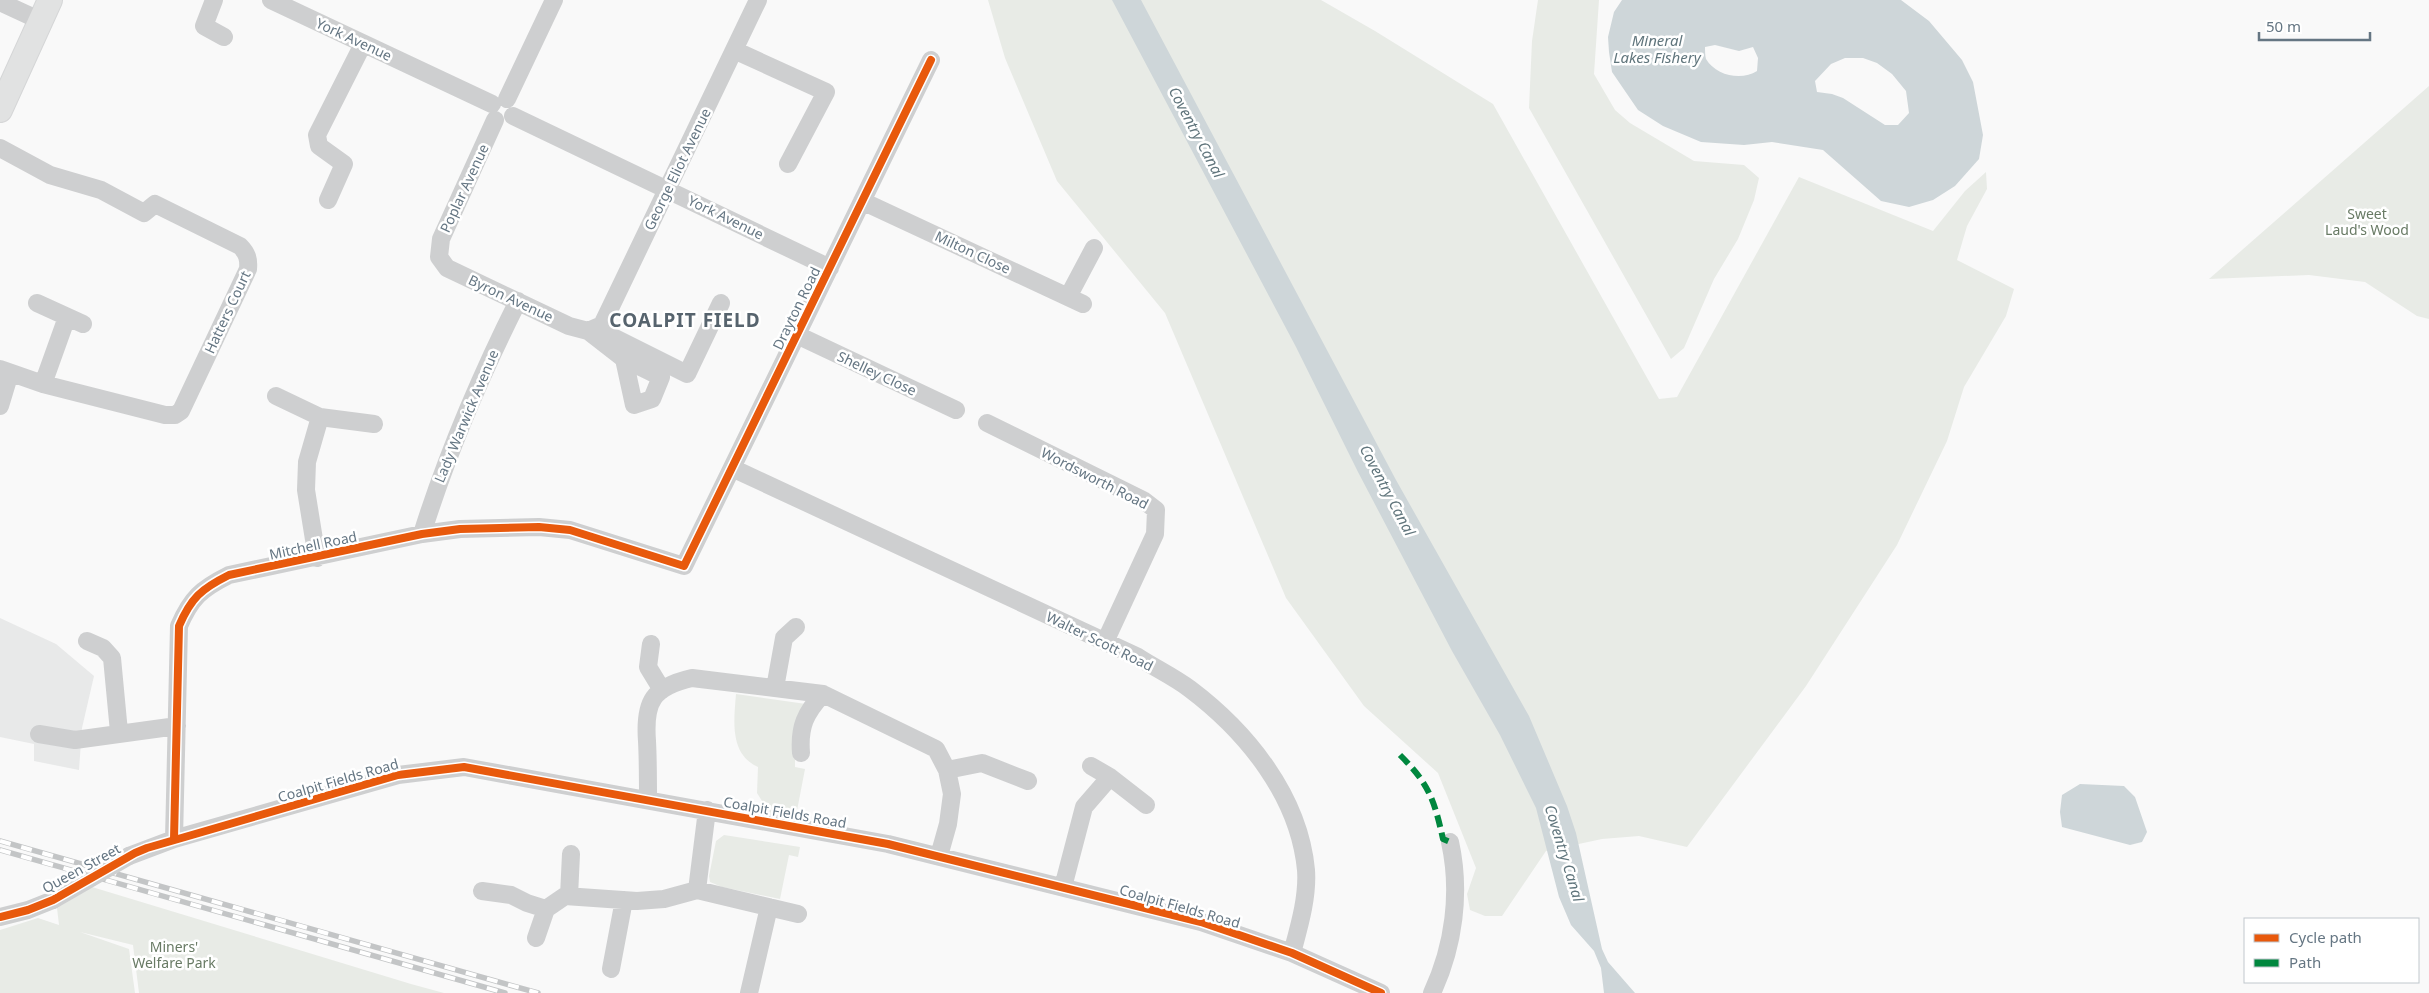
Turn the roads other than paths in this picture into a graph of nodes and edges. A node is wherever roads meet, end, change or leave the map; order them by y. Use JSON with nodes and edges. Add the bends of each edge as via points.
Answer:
{"nodes":[{"id":1,"x":214,"y":0,"type":"edge"},
{"id":2,"x":271,"y":0,"type":"edge"},
{"id":3,"x":554,"y":0,"type":"edge"},
{"id":4,"x":758,"y":0,"type":"edge"},
{"id":5,"x":0,"y":2,"type":"edge"},
{"id":6,"x":46,"y":10,"type":"edge"},
{"id":7,"x":224,"y":37,"type":"dead end"},
{"id":8,"x":364,"y":44,"type":"junction"},
{"id":9,"x":734,"y":50,"type":"junction"},
{"id":10,"x":931,"y":60,"type":"dead end"},
{"id":11,"x":0,"y":110,"type":"edge"},
{"id":12,"x":502,"y":110,"type":"junction"},
{"id":13,"x":0,"y":148,"type":"edge"},
{"id":14,"x":788,"y":164,"type":"dead end"},
{"id":15,"x":669,"y":189,"type":"junction"},
{"id":16,"x":328,"y":200,"type":"dead end"},
{"id":17,"x":862,"y":201,"type":"junction"},
{"id":18,"x":1094,"y":248,"type":"dead end"},
{"id":19,"x":439,"y":257,"type":"joint"},
{"id":20,"x":830,"y":268,"type":"junction"},
{"id":21,"x":518,"y":301,"type":"junction"},
{"id":22,"x":36,"y":303,"type":"dead end"},
{"id":23,"x":721,"y":303,"type":"dead end"},
{"id":24,"x":67,"y":317,"type":"junction"},
{"id":25,"x":83,"y":324,"type":"dead end"},
{"id":26,"x":595,"y":328,"type":"junction"},
{"id":27,"x":797,"y":335,"type":"junction"},
{"id":28,"x":624,"y":359,"type":"dead end"},
{"id":29,"x":5,"y":371,"type":"edge"},
{"id":30,"x":43,"y":384,"type":"junction"},
{"id":31,"x":276,"y":396,"type":"dead end"},
{"id":32,"x":0,"y":406,"type":"edge"},
{"id":33,"x":956,"y":410,"type":"dead end"},
{"id":34,"x":320,"y":417,"type":"junction"},
{"id":35,"x":986,"y":423,"type":"dead end"},
{"id":36,"x":374,"y":424,"type":"dead end"},
{"id":37,"x":732,"y":468,"type":"junction"},
{"id":38,"x":422,"y":534,"type":"junction"},
{"id":39,"x":316,"y":558,"type":"junction"},
{"id":40,"x":684,"y":566,"type":"joint"},
{"id":41,"x":796,"y":627,"type":"dead end"},
{"id":42,"x":87,"y":641,"type":"dead end"},
{"id":43,"x":1105,"y":642,"type":"junction"},
{"id":44,"x":651,"y":644,"type":"dead end"},
{"id":45,"x":775,"y":688,"type":"junction"},
{"id":46,"x":662,"y":690,"type":"junction"},
{"id":47,"x":822,"y":694,"type":"junction"},
{"id":48,"x":177,"y":726,"type":"junction"},
{"id":49,"x":118,"y":732,"type":"junction"},
{"id":50,"x":39,"y":734,"type":"dead end"},
{"id":51,"x":801,"y":752,"type":"dead end"},
{"id":52,"x":1091,"y":766,"type":"dead end"},
{"id":53,"x":947,"y":770,"type":"junction"},
{"id":54,"x":1110,"y":777,"type":"junction"},
{"id":55,"x":1028,"y":781,"type":"dead end"},
{"id":56,"x":648,"y":799,"type":"junction"},
{"id":57,"x":1146,"y":805,"type":"dead end"},
{"id":58,"x":707,"y":810,"type":"junction"},
{"id":59,"x":174,"y":840,"type":"junction"},
{"id":60,"x":1450,"y":842,"type":"dead end"},
{"id":61,"x":571,"y":854,"type":"dead end"},
{"id":62,"x":939,"y":856,"type":"junction"},
{"id":63,"x":1063,"y":887,"type":"junction"},
{"id":64,"x":697,"y":890,"type":"junction"},
{"id":65,"x":482,"y":891,"type":"dead end"},
{"id":66,"x":569,"y":896,"type":"junction"},
{"id":67,"x":624,"y":900,"type":"junction"},
{"id":68,"x":769,"y":907,"type":"junction"},
{"id":69,"x":546,"y":908,"type":"junction"},
{"id":70,"x":798,"y":914,"type":"dead end"},
{"id":71,"x":0,"y":917,"type":"edge"},
{"id":72,"x":536,"y":938,"type":"dead end"},
{"id":73,"x":1292,"y":953,"type":"junction"},
{"id":74,"x":610,"y":968,"type":"dead end"},
{"id":75,"x":749,"y":993,"type":"edge"},
{"id":76,"x":1381,"y":993,"type":"edge"},
{"id":77,"x":1432,"y":993,"type":"edge"}],
"edges":[{"from":1,"to":7,"type":"street","via":[[204,26]]},
{"from":2,"to":8,"type":"street","name":"York Avenue"},
{"from":3,"to":12,"type":"street","name":"Poplar Avenue"},
{"from":4,"to":9,"type":"street","name":"George Eliot Avenue"},
{"from":5,"to":6,"type":"street"},
{"from":6,"to":11,"type":"main road"},
{"from":8,"to":12,"type":"street","name":"York Avenue"},
{"from":8,"to":16,"type":"street","via":[[317,135],[319,146],[344,164]]},
{"from":9,"to":14,"type":"street","via":[[826,92]]},
{"from":9,"to":15,"type":"street","name":"George Eliot Avenue"},
{"from":10,"to":17,"type":"street","name":"Drayton Road"},
{"from":12,"to":15,"type":"street","name":"York Avenue"},
{"from":12,"to":19,"type":"street","name":"Poplar Avenue","via":[[441,239]]},
{"from":13,"to":30,"type":"street","name":"Hatters Court","via":[[50,175],[101,190],[144,213],[155,204],[240,246],[249,262],[181,412],[165,415]]},
{"from":15,"to":20,"type":"street","name":"York Avenue"},
{"from":15,"to":26,"type":"street","name":"George Eliot Avenue"},
{"from":17,"to":18,"type":"street","name":"Milton Close","via":[[1075,300]]},
{"from":17,"to":20,"type":"street","name":"Drayton Road"},
{"from":19,"to":21,"type":"street","name":"Byron Avenue","via":[[447,268]]},
{"from":20,"to":27,"type":"street","name":"Drayton Road"},
{"from":21,"to":26,"type":"street","name":"Byron Avenue","via":[[569,326]]},
{"from":21,"to":38,"type":"street","name":"Lady Warwick Avenue","via":[[478,383],[439,480]]},
{"from":22,"to":24,"type":"street"},
{"from":23,"to":26,"type":"street","via":[[687,374]]},
{"from":24,"to":25,"type":"street"},
{"from":24,"to":30,"type":"street"},
{"from":26,"to":28,"type":"street"},
{"from":27,"to":33,"type":"street","name":"Shelley Close"},
{"from":27,"to":37,"type":"street","name":"Drayton Road"},
{"from":29,"to":30,"type":"street"},
{"from":29,"to":32,"type":"street"},
{"from":31,"to":34,"type":"street"},
{"from":34,"to":36,"type":"street"},
{"from":34,"to":39,"type":"street","via":[[307,462],[306,490]]},
{"from":35,"to":43,"type":"street","name":"Wordsworth Road","via":[[1143,500],[1156,510],[1155,534]]},
{"from":37,"to":40,"type":"street","name":"Drayton Road"},
{"from":37,"to":43,"type":"street","name":"Walter Scott Road"},
{"from":38,"to":39,"type":"street","name":"Mitchell Road"},
{"from":38,"to":40,"type":"street","name":"Mitchell Road","via":[[460,529],[539,527],[570,530]]},
{"from":39,"to":48,"type":"street","name":"Mitchell Road","via":[[229,575],[198,592],[178,626]]},
{"from":41,"to":45,"type":"street","via":[[784,638]]},
{"from":42,"to":49,"type":"street","via":[[103,648],[112,658]]},
{"from":43,"to":73,"type":"street","name":"Walter Scott Road","via":[[1189,688],[1224,716],[1280,788],[1296,825],[1306,871],[1303,906]]},
{"from":44,"to":46,"type":"street","via":[[648,667]]},
{"from":45,"to":46,"type":"street","via":[[692,678],[673,682]]},
{"from":45,"to":47,"type":"street"},
{"from":46,"to":56,"type":"street","via":[[647,709],[645,724]]},
{"from":47,"to":51,"type":"street","via":[[810,707],[799,733]]},
{"from":47,"to":53,"type":"street","via":[[936,749]]},
{"from":48,"to":49,"type":"street"},
{"from":48,"to":59,"type":"street","name":"Mitchell Road"},
{"from":49,"to":50,"type":"street","via":[[75,740]]},
{"from":52,"to":54,"type":"street"},
{"from":53,"to":55,"type":"street","via":[[982,763]]},
{"from":53,"to":62,"type":"street","via":[[952,794]]},
{"from":54,"to":57,"type":"street"},
{"from":54,"to":63,"type":"street","via":[[1084,807]]},
{"from":56,"to":58,"type":"street","name":"Coalpit Fields Road"},
{"from":56,"to":59,"type":"street","name":"Coalpit Fields Road","via":[[464,767],[398,775]]},
{"from":58,"to":62,"type":"street","name":"Coalpit Fields Road"},
{"from":58,"to":64,"type":"street"},
{"from":59,"to":71,"type":"street","name":"Queen Street","bridge":true,"via":[[129,856],[53,900]]},
{"from":60,"to":77,"type":"street","via":[[1455,879],[1453,932]]},
{"from":61,"to":66,"type":"street"},
{"from":62,"to":63,"type":"street","name":"Coalpit Fields Road"},
{"from":63,"to":73,"type":"street","name":"Coalpit Fields Road","via":[[1201,922]]},
{"from":64,"to":67,"type":"street","via":[[664,899]]},
{"from":64,"to":68,"type":"street"},
{"from":65,"to":69,"type":"street","via":[[511,895]]},
{"from":66,"to":67,"type":"street"},
{"from":66,"to":69,"type":"street"},
{"from":67,"to":74,"type":"street"},
{"from":68,"to":70,"type":"street"},
{"from":68,"to":75,"type":"street"},
{"from":69,"to":72,"type":"street"},
{"from":73,"to":76,"type":"street","name":"Coalpit Fields Road"}]}
